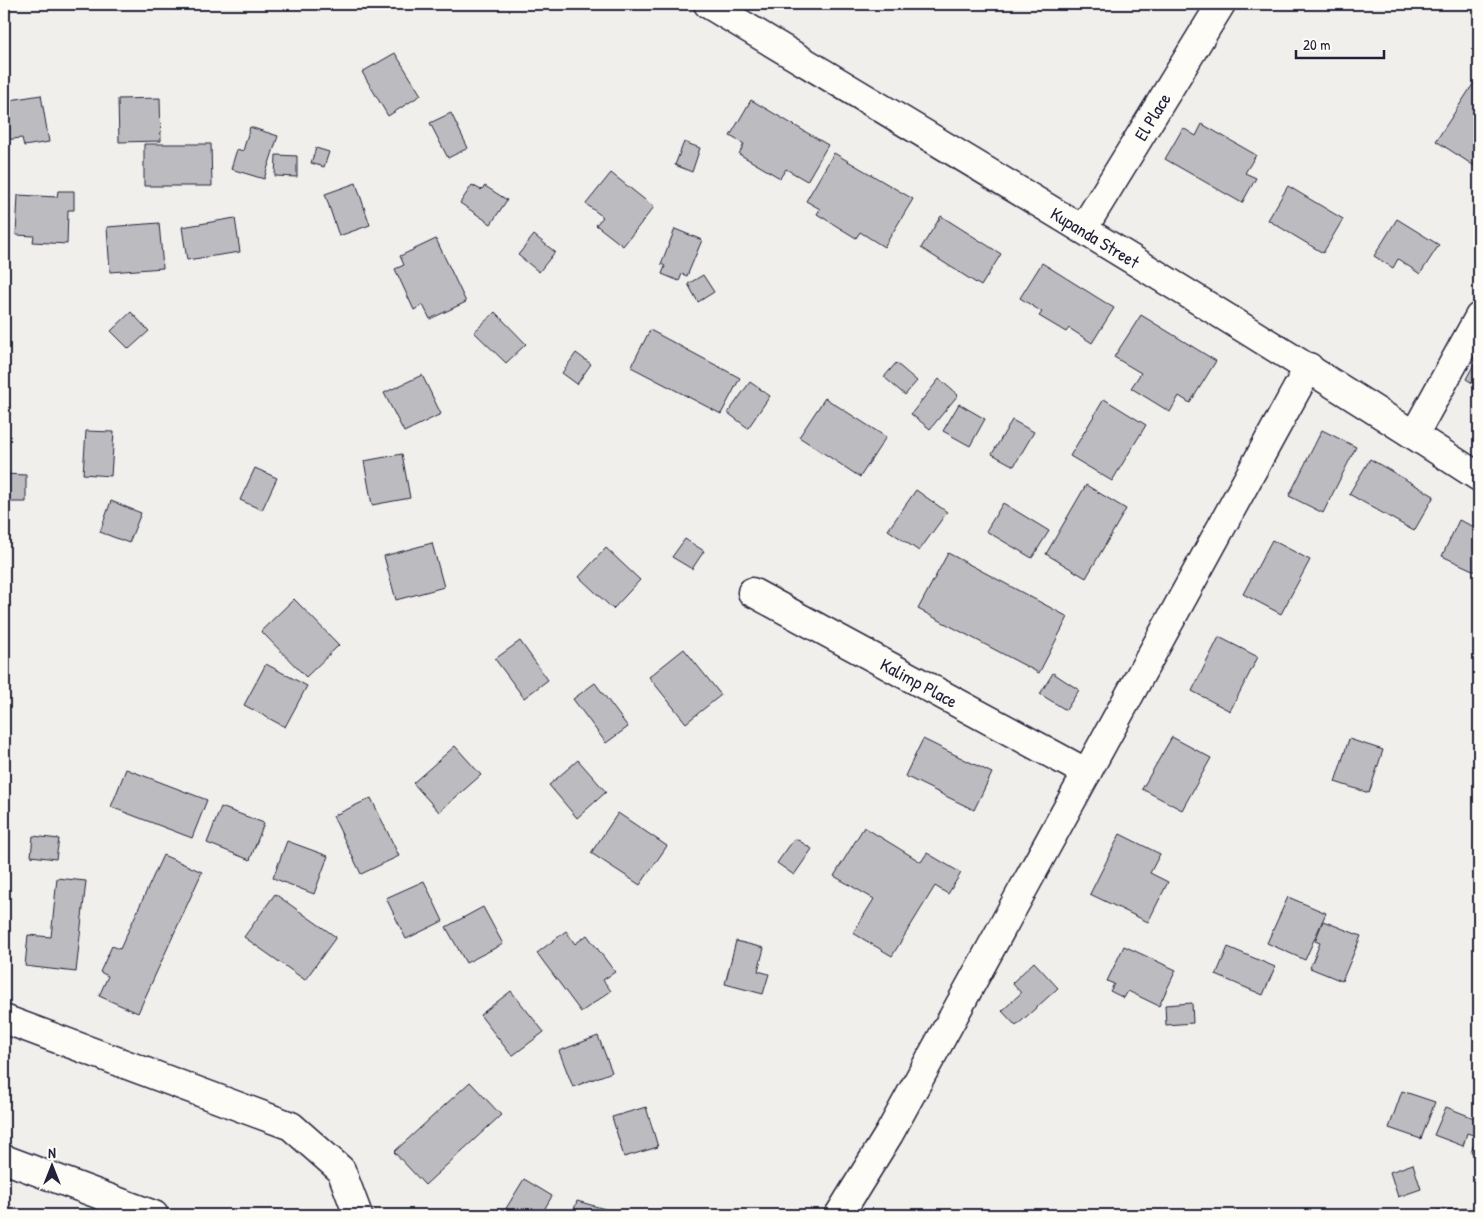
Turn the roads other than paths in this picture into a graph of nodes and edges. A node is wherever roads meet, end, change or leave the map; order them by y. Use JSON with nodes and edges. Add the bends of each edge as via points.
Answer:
{"nodes":[{"id":1,"x":1221,"y":4,"type":"edge"},
{"id":2,"x":721,"y":8,"type":"edge"},
{"id":3,"x":1083,"y":229,"type":"junction"},
{"id":4,"x":1479,"y":317,"type":"edge"},
{"id":5,"x":1309,"y":367,"type":"junction"},
{"id":6,"x":1414,"y":435,"type":"junction"},
{"id":7,"x":1479,"y":477,"type":"edge"},
{"id":8,"x":752,"y":592,"type":"dead end"},
{"id":9,"x":1088,"y":772,"type":"junction"},
{"id":10,"x":4,"y":1019,"type":"edge"},
{"id":11,"x":4,"y":1159,"type":"edge"},
{"id":12,"x":154,"y":1215,"type":"edge"},
{"id":13,"x":358,"y":1215,"type":"edge"},
{"id":14,"x":840,"y":1215,"type":"edge"}],
"edges":[{"from":1,"to":3,"type":"street","name":"El Place"},
{"from":2,"to":3,"type":"street","name":"Kupanda Street"},
{"from":3,"to":5,"type":"street","name":"Kupanda Street"},
{"from":4,"to":6,"type":"street"},
{"from":5,"to":6,"type":"street","name":"Kupanda Street"},
{"from":5,"to":9,"type":"street"},
{"from":6,"to":7,"type":"street","name":"Kupanda Street"},
{"from":8,"to":9,"type":"street","name":"Kalimp Place"},
{"from":9,"to":14,"type":"street","via":[[890,1134]]},
{"from":10,"to":13,"type":"street","via":[[290,1126],[341,1170]]},
{"from":11,"to":12,"type":"street"}]}
